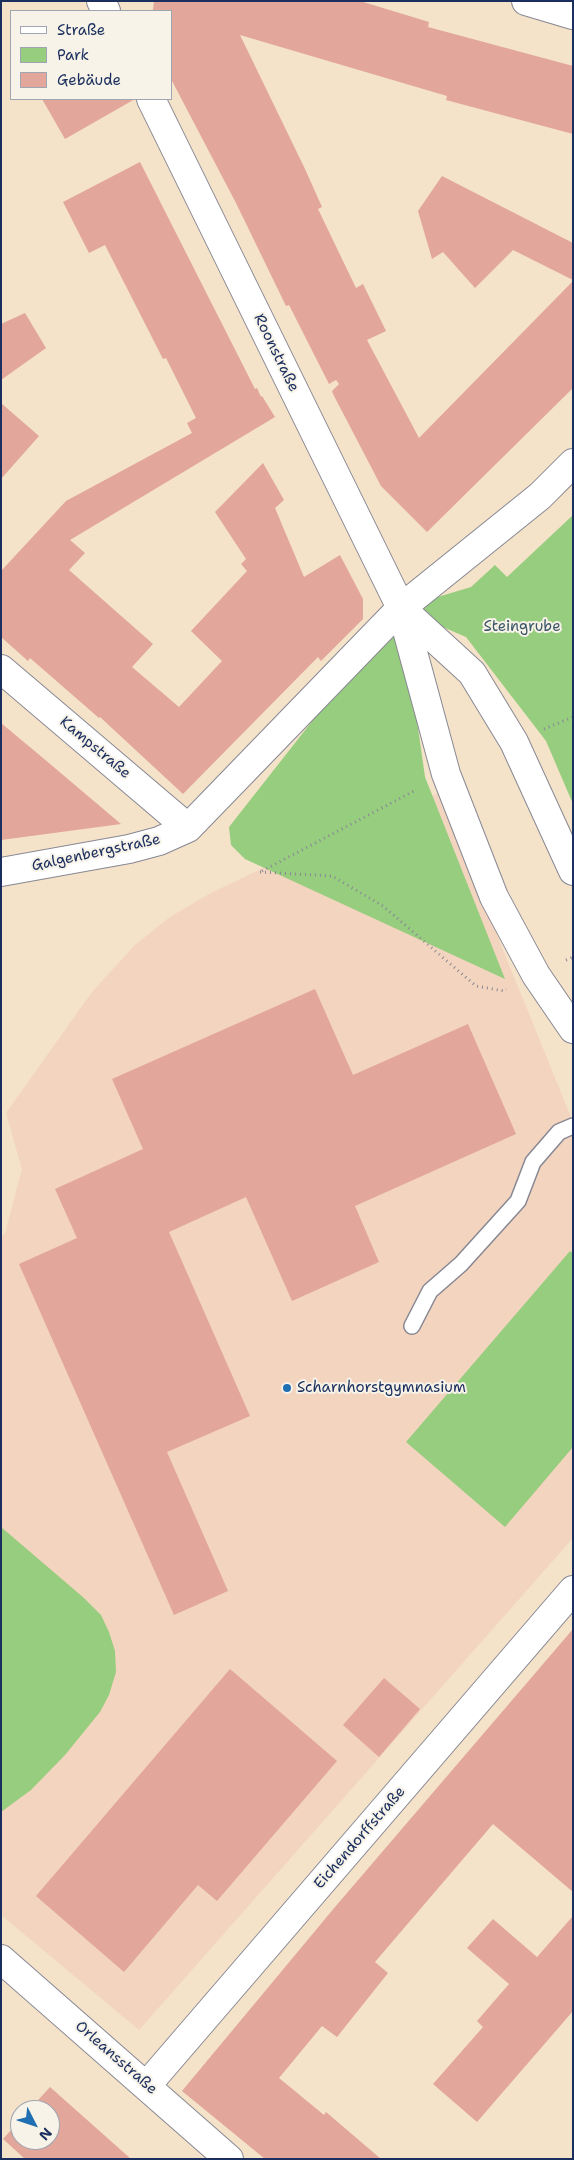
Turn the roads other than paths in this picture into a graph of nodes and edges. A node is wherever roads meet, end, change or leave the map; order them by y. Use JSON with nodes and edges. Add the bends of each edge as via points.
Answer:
{"nodes":[{"id":1,"x":526,"y":1,"type":"edge"},
{"id":2,"x":573,"y":15,"type":"edge"},
{"id":3,"x":151,"y":100,"type":"edge"},
{"id":4,"x":573,"y":463,"type":"edge"},
{"id":5,"x":401,"y":608,"type":"junction"},
{"id":6,"x":1,"y":669,"type":"edge"},
{"id":7,"x":188,"y":828,"type":"junction"},
{"id":8,"x":573,"y":871,"type":"edge"},
{"id":9,"x":1,"y":872,"type":"edge"},
{"id":10,"x":573,"y":1029,"type":"edge"},
{"id":11,"x":573,"y":1126,"type":"edge"},
{"id":12,"x":412,"y":1326,"type":"dead end"},
{"id":13,"x":573,"y":1590,"type":"edge"},
{"id":14,"x":1,"y":1959,"type":"edge"},
{"id":15,"x":147,"y":2085,"type":"junction"},
{"id":16,"x":229,"y":2159,"type":"edge"}],
"edges":[{"from":1,"to":2,"type":"street"},
{"from":3,"to":5,"type":"street","name":"Roonstraße"},
{"from":4,"to":5,"type":"street","via":[[540,496]]},
{"from":5,"to":7,"type":"street"},
{"from":5,"to":8,"type":"street","via":[[472,673],[514,742]]},
{"from":5,"to":10,"type":"street","via":[[446,774],[494,897],[536,975]]},
{"from":6,"to":7,"type":"street","name":"Kampstraße"},
{"from":7,"to":9,"type":"street","name":"Galgenbergstraße","via":[[160,841],[129,849]]},
{"from":11,"to":12,"type":"lane","via":[[559,1132],[533,1162],[518,1201],[461,1264],[430,1291]]},
{"from":13,"to":15,"type":"street","name":"Eichendorffstraße"},
{"from":14,"to":15,"type":"street","name":"Orleansstraße"},
{"from":15,"to":16,"type":"street","name":"Orleansstraße"}]}
